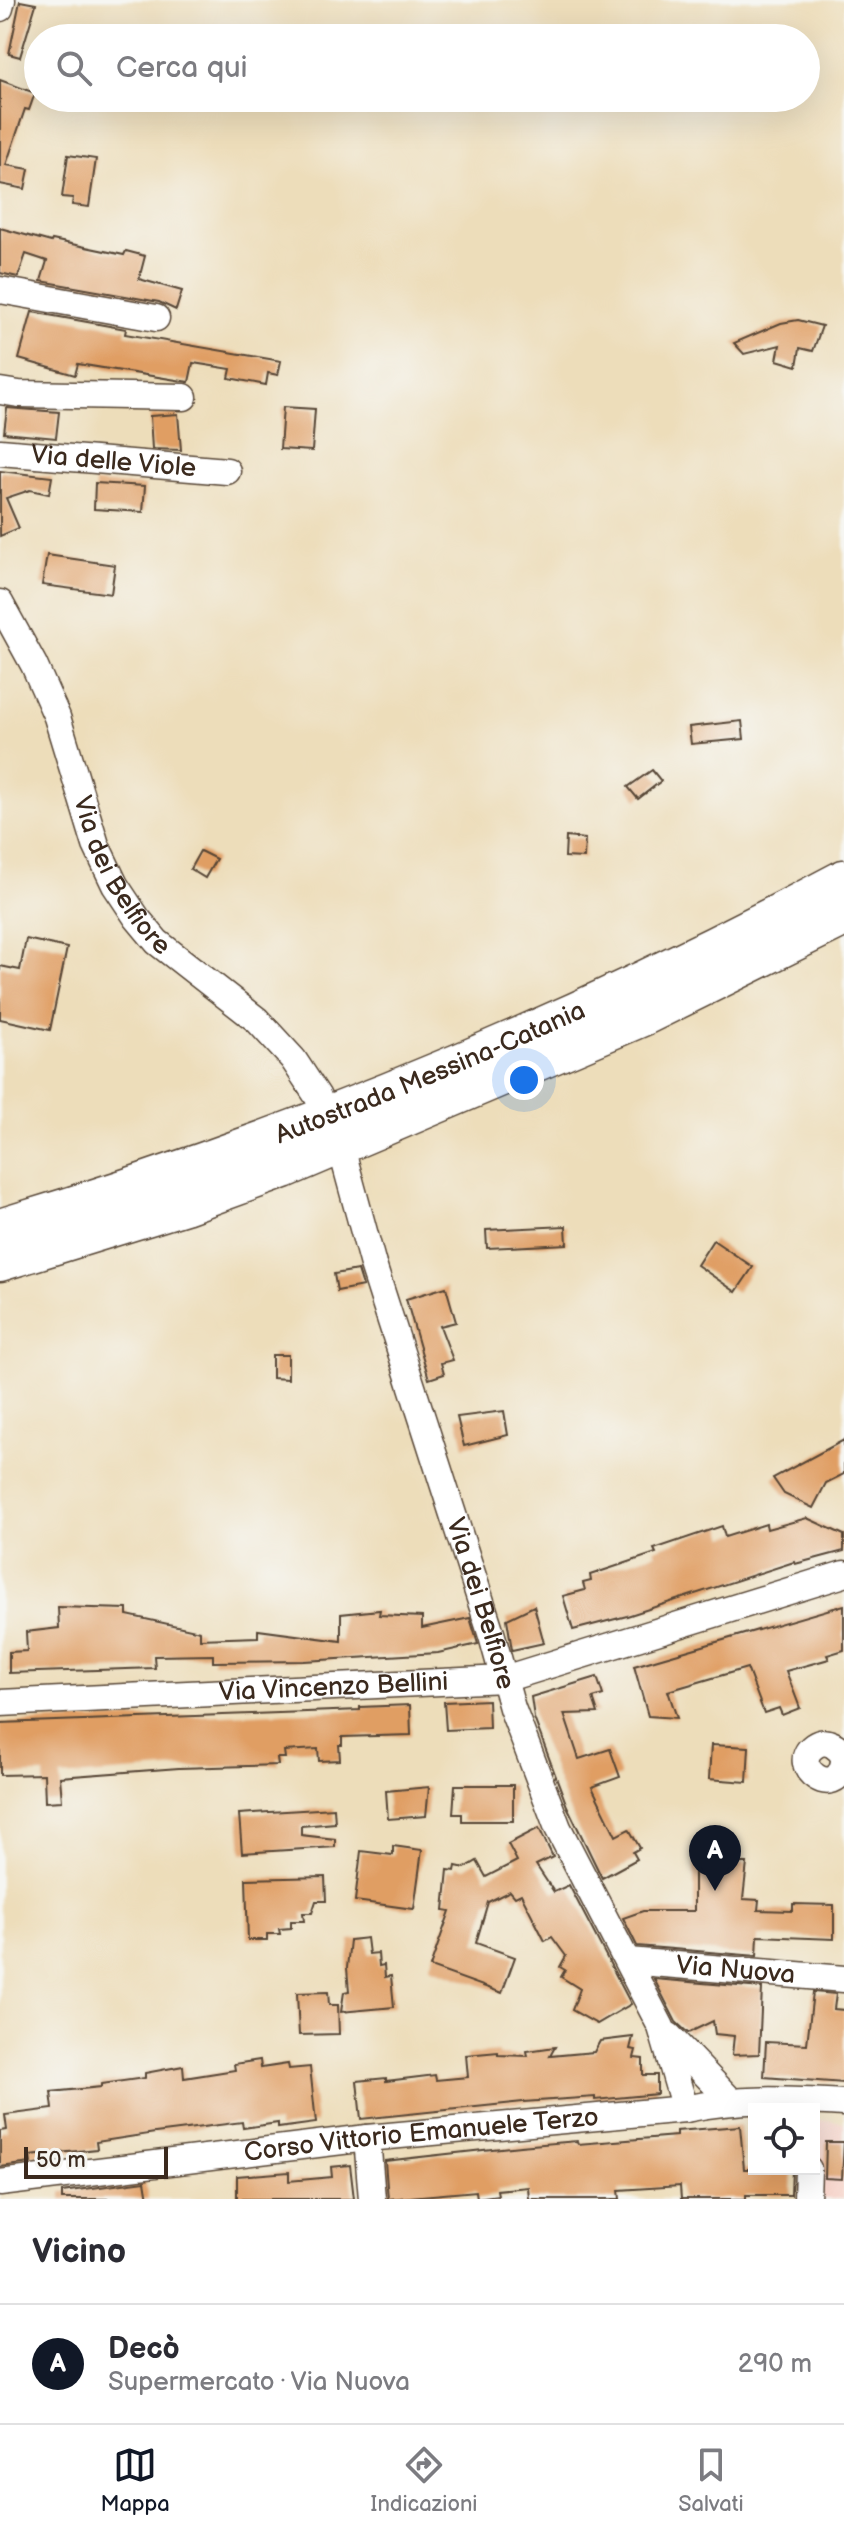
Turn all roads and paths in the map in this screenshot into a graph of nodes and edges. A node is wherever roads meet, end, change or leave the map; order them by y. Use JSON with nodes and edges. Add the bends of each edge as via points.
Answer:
{"nodes":[{"id":1,"x":2,"y":0,"type":"edge"},
{"id":2,"x":0,"y":8,"type":"edge"},
{"id":3,"x":0,"y":290,"type":"edge"},
{"id":4,"x":156,"y":318,"type":"dead end"},
{"id":5,"x":0,"y":391,"type":"edge"},
{"id":6,"x":184,"y":397,"type":"dead end"},
{"id":7,"x":0,"y":452,"type":"edge"},
{"id":8,"x":227,"y":471,"type":"dead end"},
{"id":9,"x":0,"y":603,"type":"edge"},
{"id":10,"x":844,"y":880,"type":"edge"},
{"id":11,"x":844,"y":916,"type":"edge"},
{"id":12,"x":318,"y":1097,"type":"dead end"},
{"id":13,"x":345,"y":1162,"type":"dead end"},
{"id":14,"x":0,"y":1229,"type":"edge"},
{"id":15,"x":0,"y":1261,"type":"edge"},
{"id":16,"x":844,"y":1574,"type":"edge"},
{"id":17,"x":504,"y":1679,"type":"junction"},
{"id":18,"x":0,"y":1703,"type":"edge"},
{"id":19,"x":628,"y":1961,"type":"junction"},
{"id":20,"x":844,"y":1979,"type":"edge"},
{"id":21,"x":661,"y":2027,"type":"junction"},
{"id":22,"x":731,"y":2101,"type":"junction"},
{"id":23,"x":794,"y":2103,"type":"edge"},
{"id":24,"x":844,"y":2103,"type":"edge"},
{"id":25,"x":820,"y":2104,"type":"edge"},
{"id":26,"x":685,"y":2109,"type":"junction"},
{"id":27,"x":367,"y":2138,"type":"junction"},
{"id":28,"x":808,"y":2175,"type":"edge"},
{"id":29,"x":0,"y":2183,"type":"edge"},
{"id":30,"x":372,"y":2199,"type":"edge"},
{"id":31,"x":807,"y":2199,"type":"edge"}],
"edges":[{"from":1,"to":2,"type":"street"},
{"from":3,"to":4,"type":"street"},
{"from":5,"to":6,"type":"street"},
{"from":7,"to":8,"type":"street","name":"Via delle Viole"},
{"from":9,"to":12,"type":"street","name":"Via dei Belfiore","via":[[57,717],[96,845],[115,885],[157,942],[257,1020],[293,1059]]},
{"from":10,"to":14,"type":"highway","name":"Autostrada Messina-Catania","via":[[627,987],[381,1094],[174,1174]]},
{"from":11,"to":15,"type":"highway","name":"Autostrada Messina-Catania","via":[[642,1016],[284,1168]]},
{"from":13,"to":17,"type":"street","name":"Via dei Belfiore"},
{"from":16,"to":17,"type":"street","name":"Via Vincenzo Bellini"},
{"from":17,"to":18,"type":"street","name":"Via Vincenzo Bellini"},
{"from":17,"to":19,"type":"street","name":"Via dei Belfiore","via":[[558,1828]]},
{"from":19,"to":20,"type":"street","name":"Via Nuova"},
{"from":19,"to":21,"type":"street","name":"Via dei Belfiore"},
{"from":21,"to":22,"type":"street"},
{"from":21,"to":26,"type":"street"},
{"from":22,"to":23,"type":"street","name":"Corso Vittorio Emanuele Terzo"},
{"from":22,"to":26,"type":"street","name":"Corso Vittorio Emanuele Terzo"},
{"from":24,"to":25,"type":"street","name":"Corso Vittorio Emanuele Terzo"},
{"from":26,"to":27,"type":"street","name":"Corso Vittorio Emanuele Terzo"},
{"from":27,"to":29,"type":"street","name":"Corso Vittorio Emanuele Terzo"},
{"from":27,"to":30,"type":"street"},
{"from":28,"to":31,"type":"street"}]}
